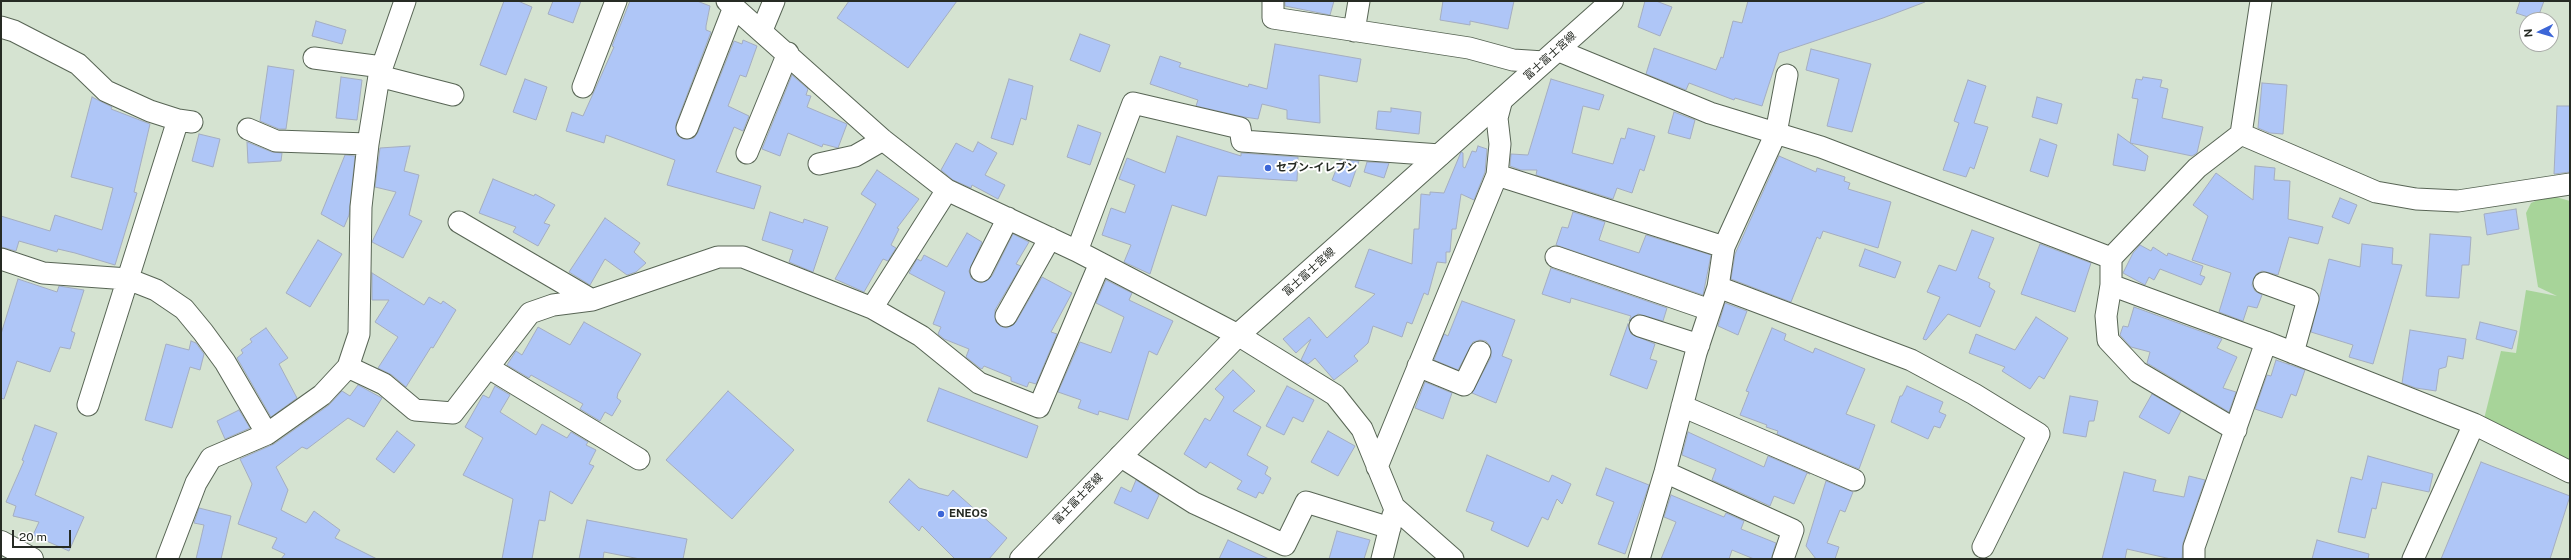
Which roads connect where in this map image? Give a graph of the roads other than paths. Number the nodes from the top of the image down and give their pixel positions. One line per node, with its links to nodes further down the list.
1 (405, 1): 15 (street)
2 (616, 1): 17 (street)
3 (774, 1): 10 (street)
4 (1273, 1): 11 (street)
5 (1359, 1): 11 (street)
6 (1612, 1): 13 (main road, 富士富士宮線)
7 (2261, 1): 23 (street)
8 (730, 4): 10 (street); 20 (street)
9 (1, 27): 42 (street)
10 (762, 30): 12 (street)
11 (1354, 30): 13 (street)
12 (788, 53): 24 (street); 26 (street)
13 (1550, 56): 19 (main road, 富士富士宮線); 22 (street)
14 (314, 58): 15 (street)
15 (381, 71): 18 (street); 25 (street)
16 (1787, 75): 22 (street)
17 (583, 87)
18 (453, 94)
19 (1502, 99): 27 (main road, 富士富士宮線); 29 (street)
20 (687, 128)
21 (248, 129): 25 (street)
22 (1776, 133): 35 (street); 38 (street)
23 (2241, 134): 30 (street); 38 (street)
24 (883, 140): 28 (street); 31 (street)
25 (368, 144): 57 (street)
26 (748, 153)
27 (1440, 155): 36 (street); 51 (main road, 富士富士宮線)
28 (819, 164)
29 (1497, 175): 35 (street); 56 (street)
30 (2570, 184)
31 (947, 190): 32 (street); 47 (street)
32 (1008, 218): 34 (street); 41 (street)
33 (459, 222): 46 (street)
34 (1050, 238): 36 (street); 49 (street)
35 (1724, 247): 45 (street)
36 (1077, 251): 40 (street)
37 (1556, 257): 48 (street)
38 (2111, 258): 44 (street)
39 (1, 259): 42 (street)
40 (1100, 263): 47 (street); 51 (street)
41 (981, 271)
42 (128, 279): 59 (street); 63 (street)
43 (2264, 283): 55 (street)
44 (2111, 285): 52 (street); 62 (street)
45 (1718, 286): 48 (street); 73 (street)
46 (592, 300): 47 (street); 58 (street)
47 (872, 308)
48 (1710, 310): 53 (street)
49 (1006, 316)
50 (1640, 326): 53 (street)
51 (1238, 336): 64 (main road, 富士富士宮線); 66 (street)
52 (2266, 342): 55 (street); 62 (street)
53 (1698, 345): 60 (street)
54 (1480, 352): 56 (street)
55 (2293, 353): 61 (street)
56 (1418, 366): 66 (street)
57 (348, 367): 58 (street); 63 (street)
58 (489, 368): 65 (street)
59 (88, 405)
60 (1682, 406): 67 (street); 69 (street)
61 (2474, 424): 68 (street); 82 (street)
62 (2236, 430): 81 (street)
63 (267, 434): 75 (street)
64 (1120, 456): 71 (street); 76 (main road, 富士富士宮線)
65 (639, 459)
66 (1377, 467): 70 (street)
67 (1665, 472): 79 (street); 80 (street)
68 (2570, 472)
69 (1854, 480)
70 (1394, 507): 71 (street); 78 (street)
71 (1390, 528): 77 (street)
72 (1, 542): 74 (main road)
73 (1983, 547)
74 (32, 559)
75 (167, 559)
76 (1021, 559)
77 (1382, 559)
78 (1453, 559)
79 (1639, 559)
80 (1782, 559)
81 (2194, 559)
82 (2413, 559)

